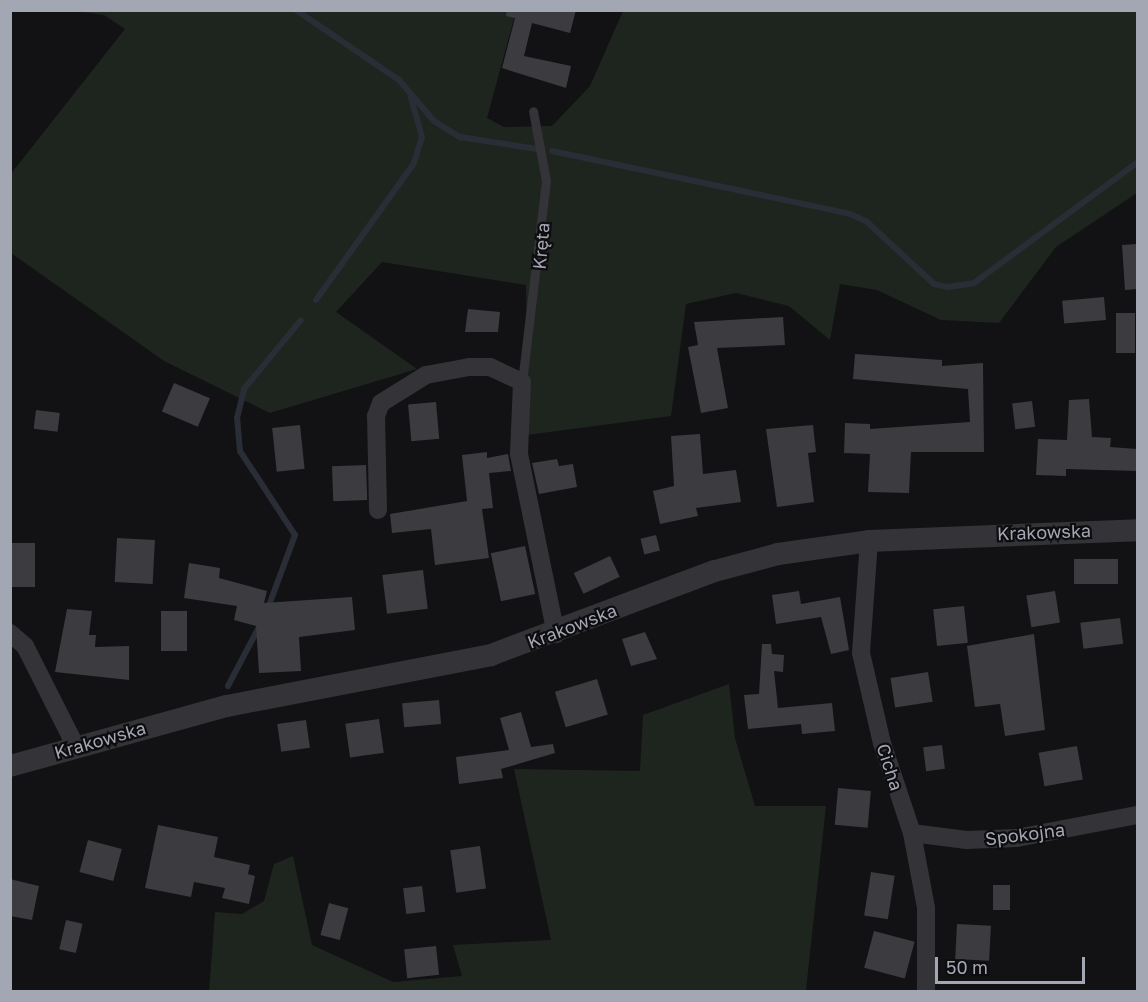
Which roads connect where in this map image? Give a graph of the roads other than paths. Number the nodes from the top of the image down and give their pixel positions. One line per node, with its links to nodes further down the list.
1 (533, 111): 2 (lane, Kręta)
2 (522, 382): 3 (street); 7 (street, Kręta)
3 (378, 510)
4 (1137, 531): 5 (street, Krakowska)
5 (869, 541): 7 (street, Krakowska); 11 (street, Cicha)
6 (10, 633): 8 (street)
7 (556, 634): 8 (street, Krakowska)
8 (76, 747): 9 (street, Krakowska)
9 (10, 766)
10 (1137, 815): 11 (street, Spokojna)
11 (912, 833): 12 (street, Cicha)
12 (926, 992)

